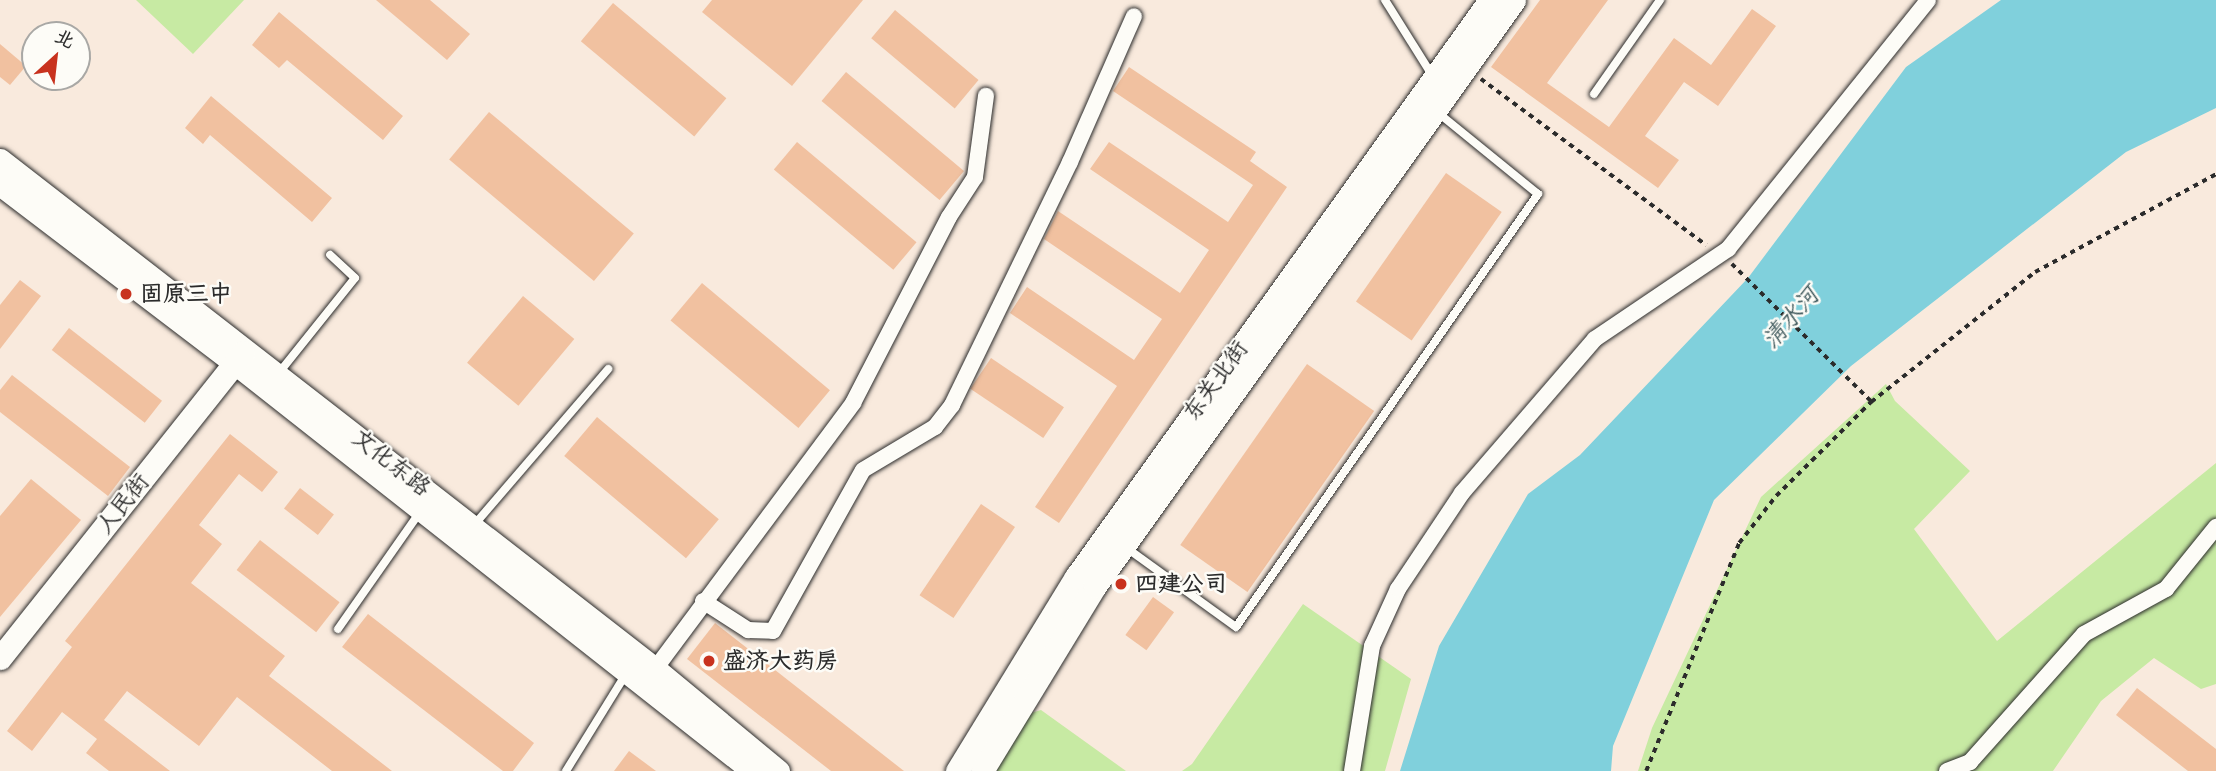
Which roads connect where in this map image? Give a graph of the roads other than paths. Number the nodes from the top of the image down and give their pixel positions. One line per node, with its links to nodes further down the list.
1 (1385, 0): 7 (lane)
2 (1490, 0): 7 (main road, 东关北街)
3 (1514, 0): 10 (main road, 东关北街)
4 (1660, 0): 8 (lane)
5 (1928, 0): 31 (street)
6 (1134, 16): 21 (street)
7 (1434, 78): 29 (main road, 东关北街)
8 (1594, 94)
9 (986, 96): 21 (street)
10 (1435, 110): 20 (main road, 东关北街); 20 (lane)
11 (0, 160): 14 (main road, 文化东路)
12 (0, 184): 14 (main road, 文化东路)
13 (330, 256): 16 (lane)
14 (240, 356): 16 (main road, 文化东路); 23 (main road, 人民街)
15 (608, 369): 18 (lane)
16 (273, 382): 17 (main road, 文化东路); 18 (main road, 文化东路)
17 (422, 509): 22 (lane); 25 (main road, 文化东路)
18 (472, 527): 24 (main road, 文化东路)
19 (2216, 527): 32 (street)
20 (1123, 546): 30 (main road, 东关北街)
21 (703, 601): 24 (street)
22 (338, 629)
23 (0, 658)
24 (655, 669): 28 (main road, 文化东路)
25 (628, 672): 26 (lane); 27 (main road, 文化东路)
26 (566, 771)
27 (753, 771)
28 (778, 771)
29 (957, 771)
30 (982, 771)
31 (1352, 771)
32 (1947, 771)

